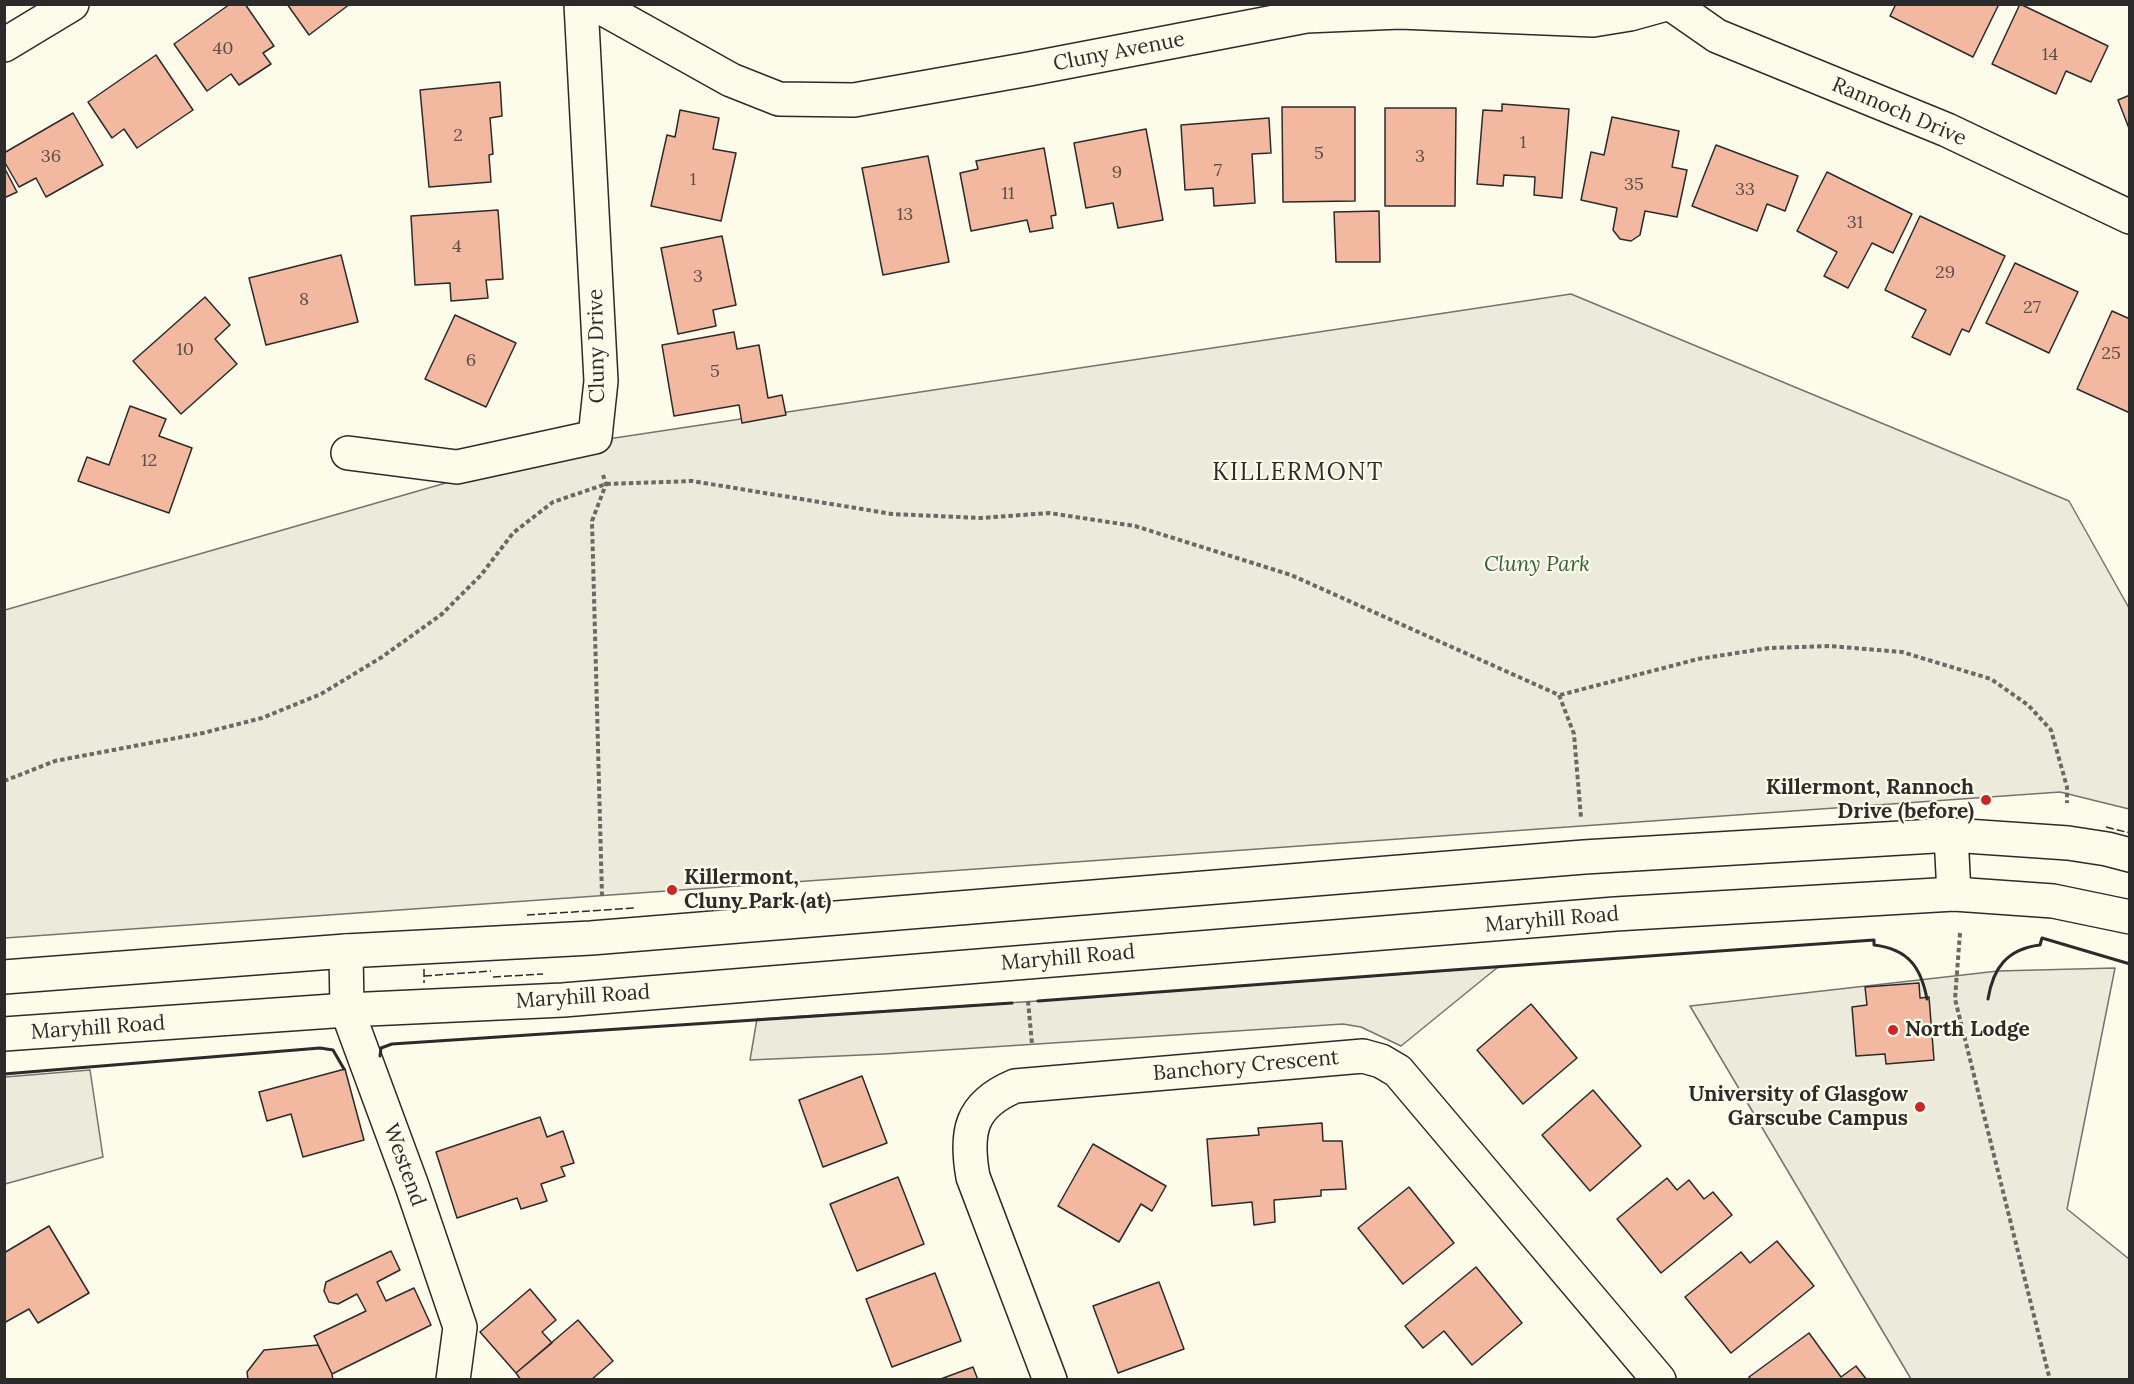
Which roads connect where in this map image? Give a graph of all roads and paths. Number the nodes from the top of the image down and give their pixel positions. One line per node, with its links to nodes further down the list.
1 (72, 4): 6 (main road)
2 (581, 4): 8 (main road, Cluny Drive)
3 (595, 4): 4 (main road, Cluny Avenue)
4 (1666, 4)
5 (1671, 4): 7 (main road, Rannoch Drive)
6 (4, 45)
7 (2130, 217)
8 (348, 453)
9 (606, 484): 10 (path); 11 (path); 17 (path)
10 (1559, 695): 12 (path); 14 (path)
11 (4, 781)
12 (1581, 825)
13 (1951, 835): 14 (main road); 16 (main road); 19 (main road)
14 (2068, 843): 15 (main road)
15 (2130, 855)
16 (1954, 894): 18 (main road, Maryhill Road); 20 (main road, Maryhill Road); 28 (path)
17 (602, 902)
18 (2130, 917)
19 (346, 951): 21 (main road); 22 (main road, Westend)
20 (1025, 962): 22 (main road, Maryhill Road); 24 (path)
21 (4, 977)
22 (347, 1010): 23 (main road, Maryhill Road); 25 (main road, Westend)
23 (4, 1034)
24 (1035, 1084): 26 (main road, Banchory Crescent); 27 (main road, Banchory Crescent)
25 (453, 1380)
26 (1050, 1380)
27 (1659, 1380)
28 (2050, 1380)

